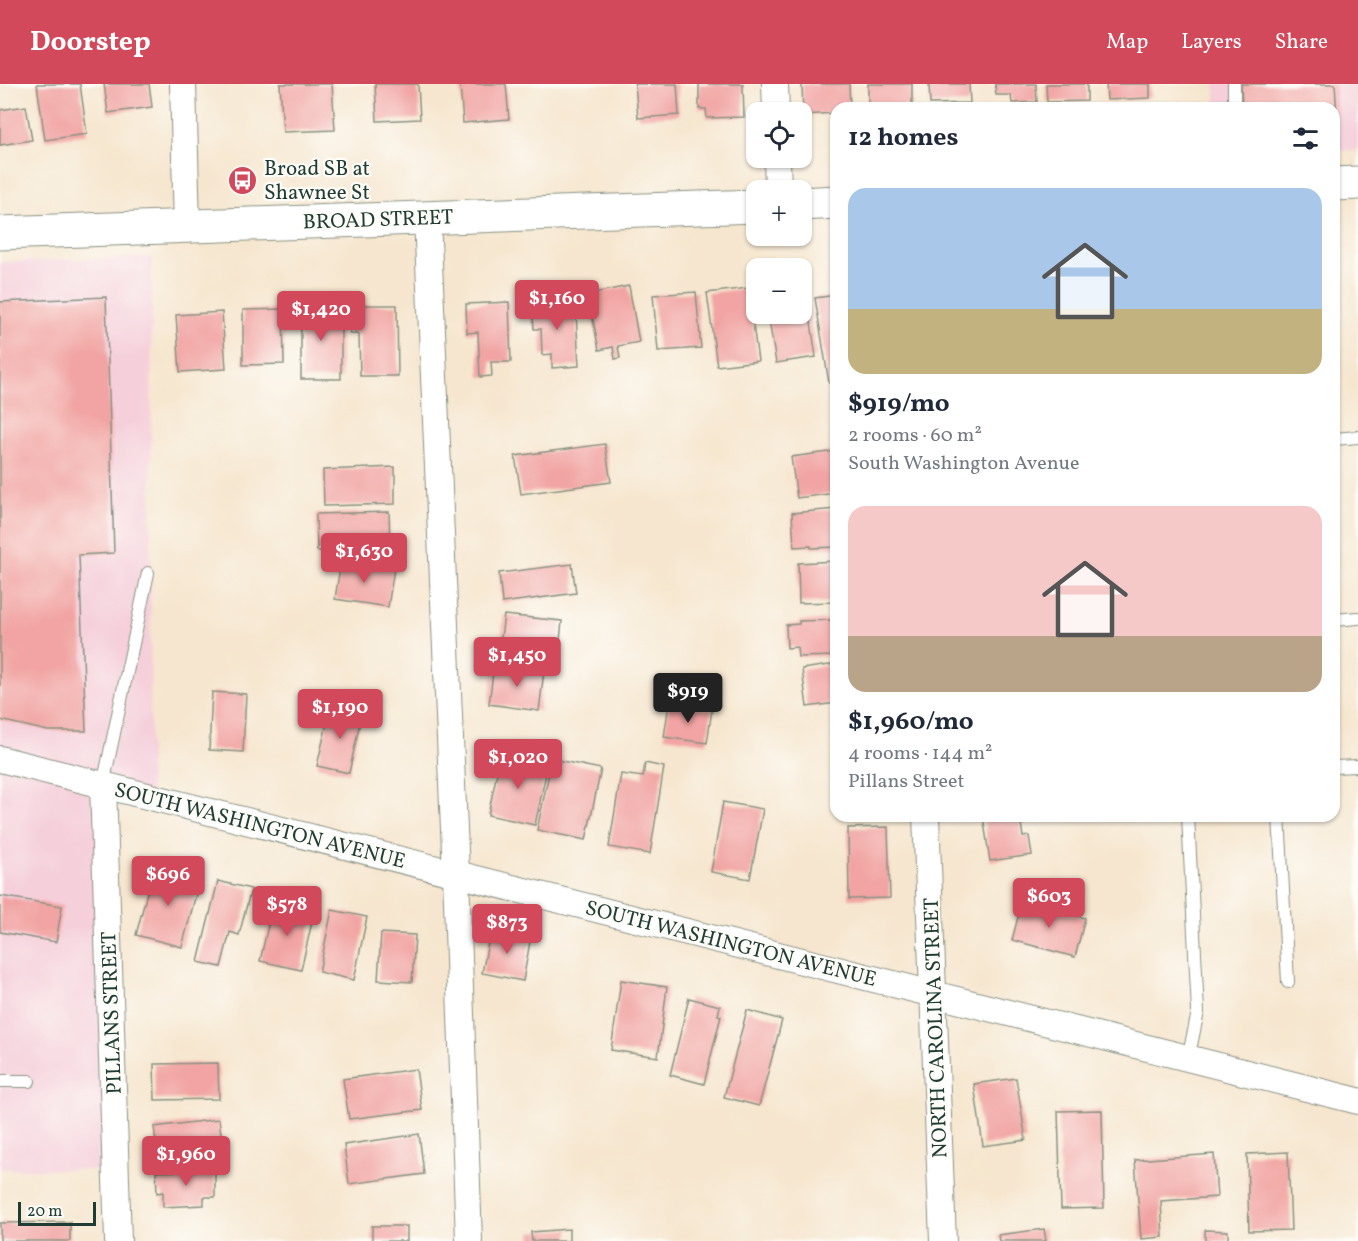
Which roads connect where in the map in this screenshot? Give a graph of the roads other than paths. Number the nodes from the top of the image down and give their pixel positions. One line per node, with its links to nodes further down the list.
1 (183, 84): 12 (street)
2 (775, 84): 4 (street)
3 (1234, 84): 5 (lane)
4 (776, 102)
5 (1234, 102)
6 (1358, 183): 7 (main road)
7 (1340, 184)
8 (830, 202): 9 (main road)
9 (812, 203)
10 (746, 206): 11 (main road, BROAD STREET)
11 (427, 218): 12 (main road, BROAD STREET); 26 (street)
12 (187, 226): 13 (main road, BROAD STREET)
13 (0, 233)
14 (1358, 437): 15 (lane)
15 (1340, 438)
16 (148, 573): 22 (lane)
17 (1358, 618): 18 (lane)
18 (1340, 620)
19 (0, 759): 22 (street, SOUTH WASHINGTON AVENUE)
20 (1340, 766): 21 (lane)
21 (1358, 766)
22 (104, 785): 26 (street, SOUTH WASHINGTON AVENUE); 33 (street, PILLANS STREET)
23 (926, 822): 28 (street, NORTH CAROLINA STREET)
24 (1188, 822): 29 (lane)
25 (1279, 822): 27 (lane)
26 (456, 874): 28 (street, SOUTH WASHINGTON AVENUE); 34 (street)
27 (1288, 982)
28 (934, 994): 29 (street, SOUTH WASHINGTON AVENUE); 35 (street, NORTH CAROLINA STREET)
29 (1188, 1059): 32 (street, SOUTH WASHINGTON AVENUE)
30 (0, 1081): 31 (lane)
31 (29, 1081)
32 (1358, 1101)
33 (118, 1241)
34 (469, 1241)
35 (943, 1241)

